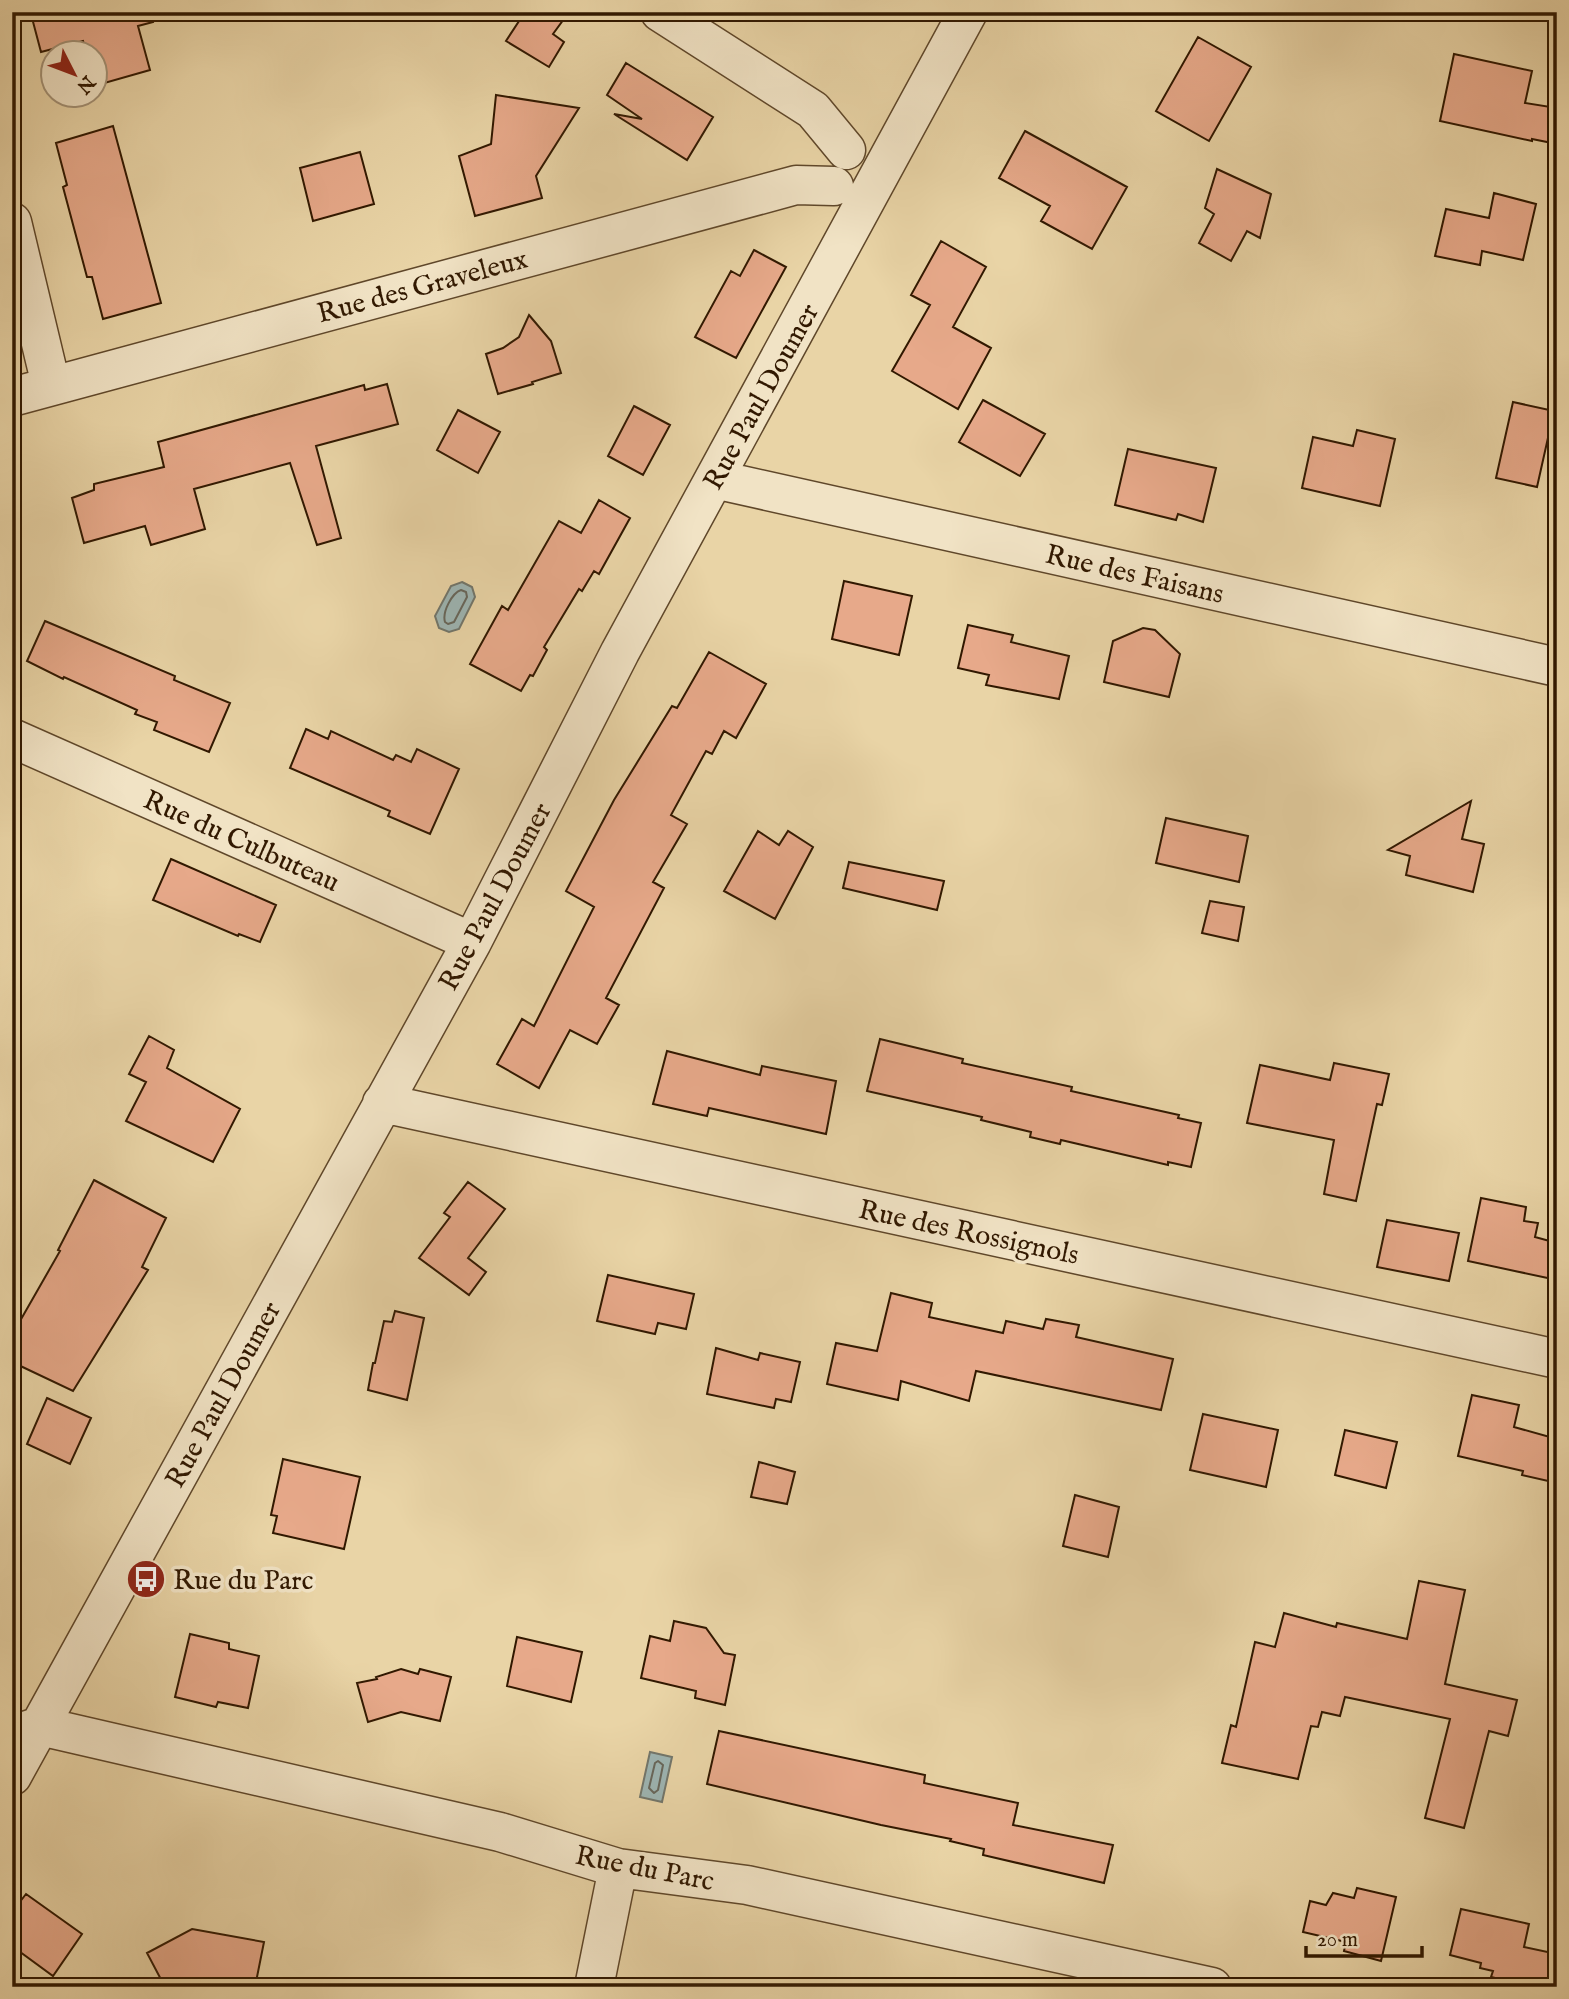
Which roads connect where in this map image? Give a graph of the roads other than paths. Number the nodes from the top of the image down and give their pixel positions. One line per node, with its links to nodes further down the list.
1 (660, 12): 4 (street)
2 (968, 12): 3 (street, Rue Paul Doumer)
3 (902, 135): 4 (street); 6 (street, Rue Paul Doumer)
4 (846, 150): 5 (street)
5 (834, 186): 6 (street); 8 (street, Rue des Graveleux)
6 (859, 215): 10 (street, Rue Paul Doumer)
7 (12, 222): 8 (street)
8 (51, 385): 9 (street, Rue des Graveleux)
9 (12, 397)
10 (714, 479): 11 (street, Rue des Faisans); 13 (street, Rue Paul Doumer)
11 (1557, 667)
12 (12, 738): 13 (street, Rue du Culbuteau)
13 (472, 942): 14 (street, Rue Paul Doumer)
14 (382, 1103): 15 (street, Rue des Rossignols); 16 (street, Rue Paul Doumer)
15 (1557, 1359)
16 (26, 1730): 17 (street, Rue Paul Doumer); 18 (street, Rue du Parc)
17 (12, 1776)
18 (618, 1867): 19 (street); 20 (street, Rue du Parc)
19 (594, 1987)
20 (1212, 1987)

